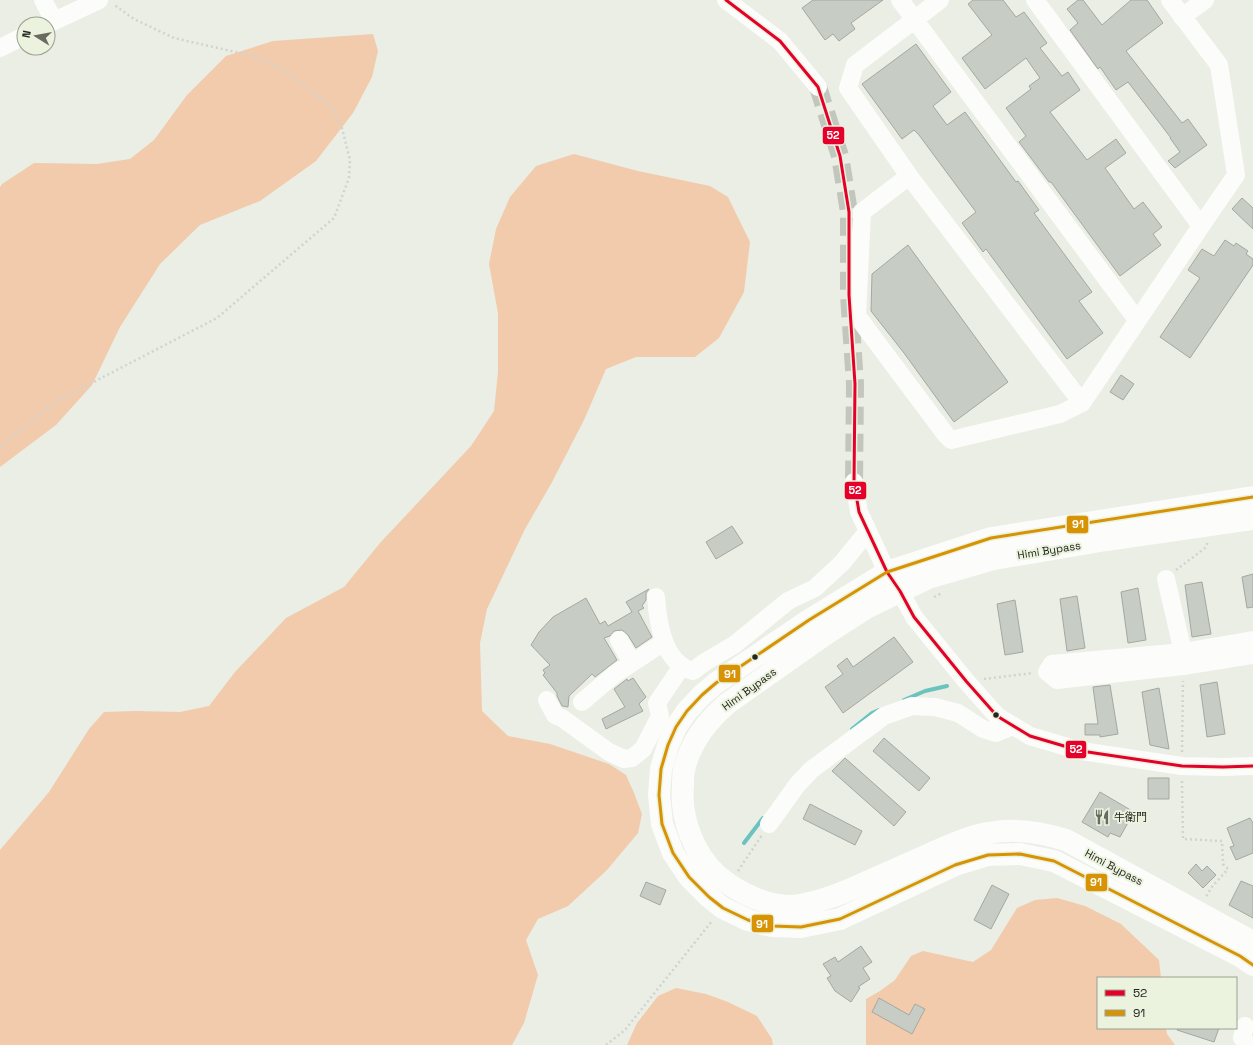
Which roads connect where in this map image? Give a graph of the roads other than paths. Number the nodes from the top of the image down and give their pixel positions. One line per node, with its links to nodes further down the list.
1 (43, 0): 9 (street)
2 (99, 0): 12 (street)
3 (726, 0): 15 (street)
4 (900, 0): 11 (street)
5 (940, 0): 11 (street)
6 (1035, 0): 17 (street)
7 (1170, 0): 10 (street)
8 (1205, 0): 10 (street)
9 (49, 16)
10 (1182, 17): 17 (street)
11 (914, 19): 16 (street); 18 (street)
12 (56, 20)
13 (16, 40): 14 (street)
14 (0, 48)
15 (818, 87)
16 (909, 176): 19 (street); 19 (street)
17 (1200, 226): 18 (street)
18 (1138, 320): 19 (street)
19 (1082, 404)
20 (854, 482): 23 (street)
21 (1253, 497): 24 (highway, Himi Bypass)
22 (1253, 519): 26 (highway, Himi Bypass)
23 (868, 531): 24 (street); 34 (street)
24 (887, 572): 26 (street); 42 (highway, Himi Bypass)
25 (1166, 578): 32 (street)
26 (900, 591): 38 (street); 41 (highway, Himi Bypass)
27 (656, 597): 30 (street)
28 (619, 640): 33 (street)
29 (1253, 640): 32 (street)
30 (664, 642): 33 (street); 34 (street)
31 (1253, 655): 32 (street)
32 (1183, 659): 35 (street)
33 (632, 663): 37 (street)
34 (682, 666): 36 (street)
35 (1047, 672)
36 (547, 700)
37 (582, 702)
38 (1013, 726): 39 (street); 40 (street)
39 (1253, 766)
40 (769, 824)
41 (1253, 942)
42 (1253, 965)
43 (1245, 1026): 44 (street)
44 (1248, 1045)

